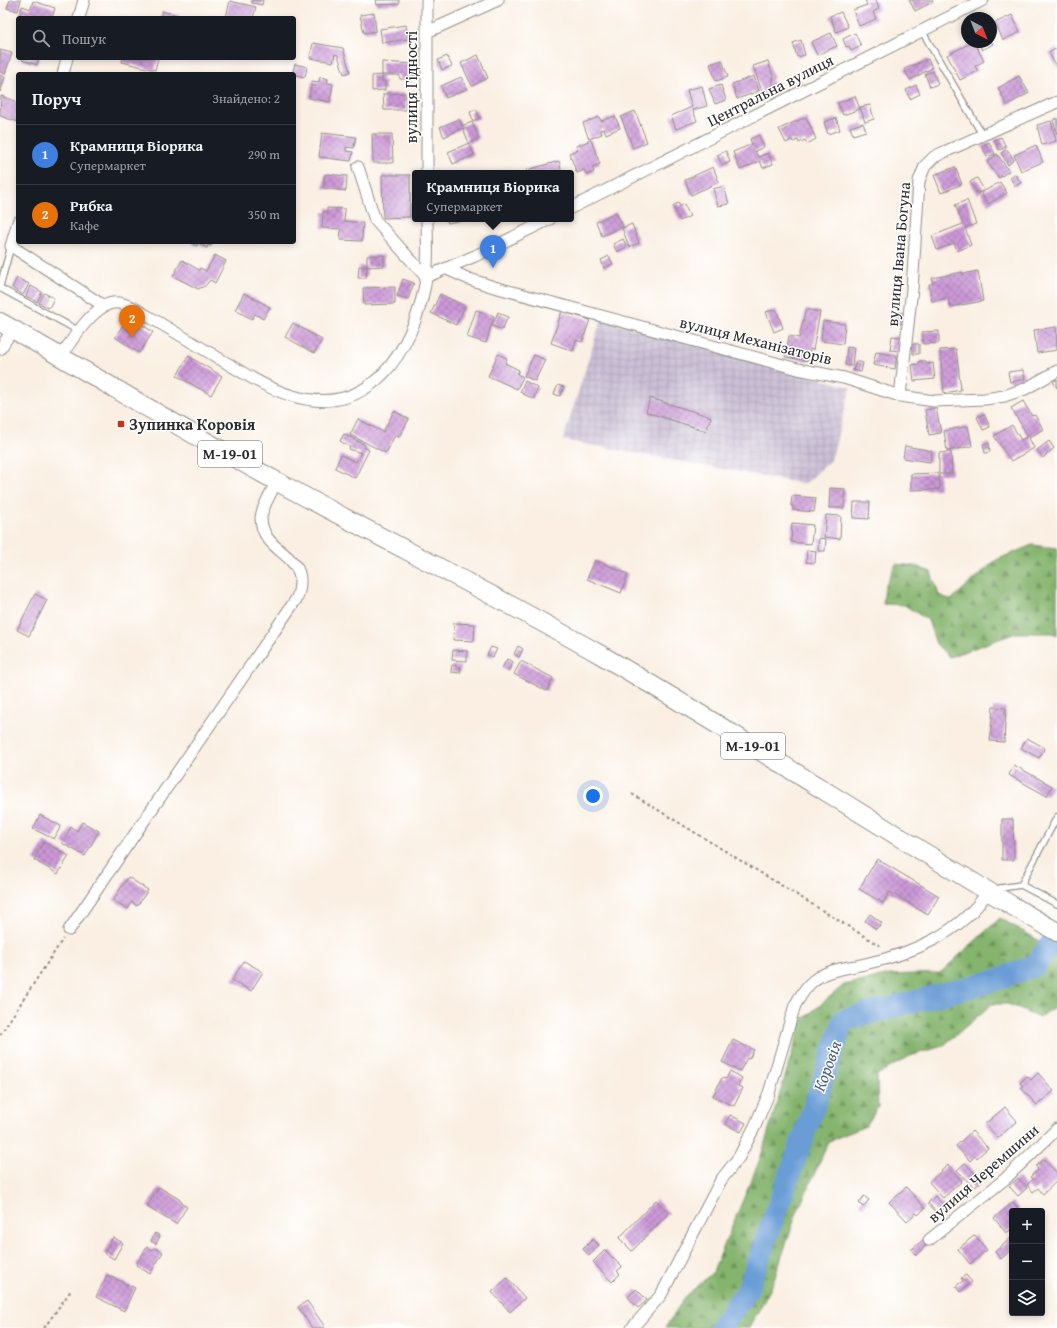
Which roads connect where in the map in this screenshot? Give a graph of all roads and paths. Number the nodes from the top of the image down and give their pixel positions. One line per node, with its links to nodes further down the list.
1 (84, 0): 5 (street)
2 (427, 0): 7 (street, вулиця Гідності)
3 (498, 0): 7 (street)
4 (983, 0): 6 (street, Центральна вулиця)
5 (80, 16)
6 (922, 31): 11 (lane); 14 (street, Центральна вулиця)
7 (427, 32): 13 (street, вулиця Гідності)
8 (67, 60): 9 (street)
9 (64, 72)
10 (1057, 102): 11 (street, вулиця Івана Богуна)
11 (982, 136): 28 (street, вулиця Івана Богуна)
12 (358, 167): 20 (street)
13 (427, 170)
14 (574, 206)
15 (427, 222): 20 (street)
16 (544, 222): 19 (street)
17 (16, 229): 18 (street)
18 (11, 246): 21 (lane); 22 (street)
19 (447, 269): 20 (street); 28 (street, вулиця Механізаторів)
20 (426, 277): 22 (street)
21 (0, 287): 24 (lane)
22 (104, 306): 24 (street)
23 (6, 325): 25 (street); 26 (main road, М-19-01)
24 (78, 331): 26 (street)
25 (0, 349)
26 (61, 356): 29 (main road, М-19-01)
27 (1057, 371): 28 (street, вулиця Механізаторів)
28 (900, 396)
29 (277, 481): 33 (main road, М-19-01); 35 (street)
30 (632, 794): 37 (path)
31 (1057, 817): 32 (lane)
32 (1021, 885): 33 (lane); 34 (lane)
33 (988, 891): 36 (main road, М-19-01); 37 (street)
34 (1057, 904)
35 (69, 930): 38 (path)
36 (1057, 932)
37 (896, 956): 43 (street)
38 (0, 1035)
39 (1057, 1129): 40 (street, вулиця Черемшини)
40 (929, 1240)
41 (72, 1289): 42 (path)
42 (44, 1328)
43 (632, 1328)

